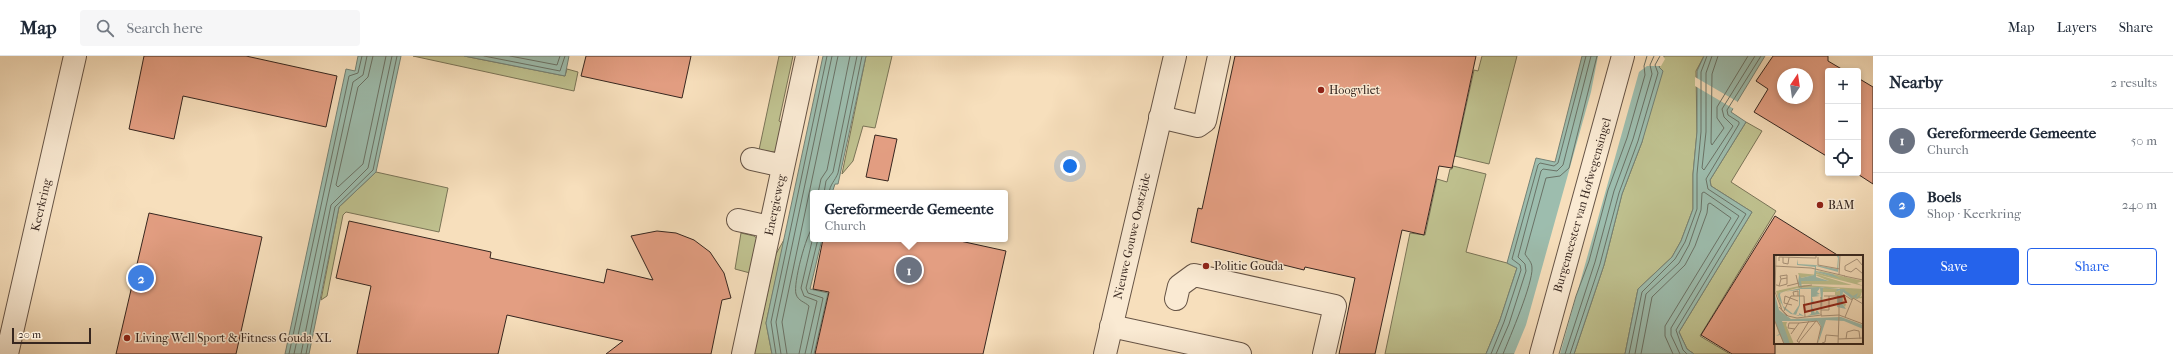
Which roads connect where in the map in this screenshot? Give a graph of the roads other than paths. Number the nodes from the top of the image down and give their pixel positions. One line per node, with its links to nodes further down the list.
1 (75, 56): 13 (street, Keerkring)
2 (807, 56): 8 (street, Energieweg)
3 (1175, 56): 6 (street, Nieuwe Gouwe Oostzijde)
4 (1219, 56): 6 (street)
5 (1623, 56): 18 (street, Burgemeester van Hofwegensingel)
6 (1160, 117): 12 (street, Nieuwe Gouwe Oostzijde)
7 (752, 159): 8 (street)
8 (783, 166): 10 (street, Energieweg)
9 (738, 220): 10 (street)
10 (770, 227): 14 (street, Energieweg)
11 (1176, 299): 17 (street)
12 (1111, 326): 15 (street, Nieuwe Gouwe Oostzijde); 16 (street)
13 (7, 354)
14 (743, 354)
15 (1105, 354)
16 (1235, 354)
17 (1324, 354)
18 (1541, 354)

